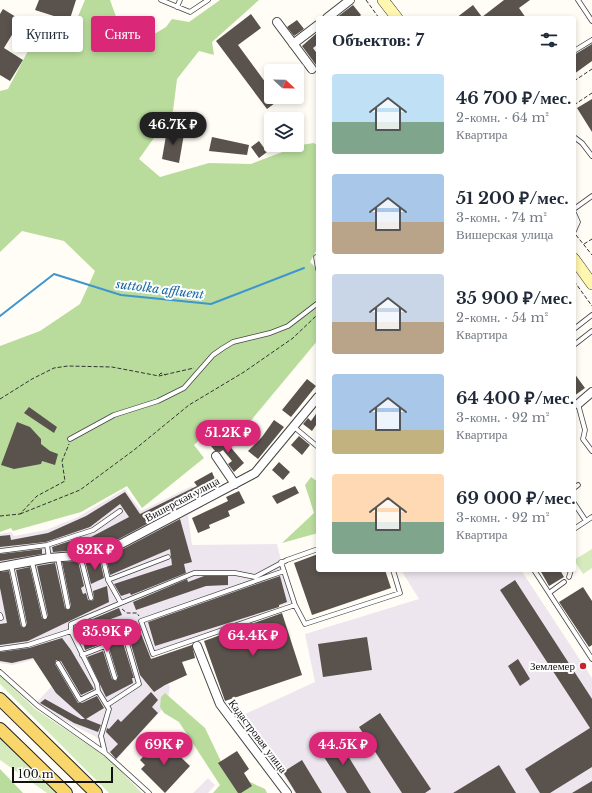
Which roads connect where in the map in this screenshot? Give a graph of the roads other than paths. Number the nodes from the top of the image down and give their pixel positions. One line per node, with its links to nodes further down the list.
1 (162, 0): 7 (lane)
2 (180, 0): 7 (lane)
3 (208, 0): 7 (lane)
4 (350, 0): 8 (street)
5 (383, 0): 9 (main road)
6 (578, 0): 10 (lane)
7 (177, 7)
8 (330, 16)
9 (395, 16)
10 (592, 21)
11 (277, 22): 14 (street)
12 (316, 27): 14 (street)
13 (592, 40): 15 (lane)
14 (293, 44): 16 (street)
15 (576, 50)
16 (312, 69)
17 (576, 138): 18 (lane)
18 (592, 156)
19 (592, 196): 20 (lane)
20 (576, 208)
21 (576, 218): 22 (lane)
22 (576, 227)
23 (576, 262): 24 (main road)
24 (592, 284)
25 (316, 305): 34 (lane)
26 (592, 315): 27 (lane)
27 (576, 327)
28 (592, 331): 29 (lane)
29 (576, 343)
30 (592, 392): 32 (street)
31 (316, 400): 33 (street, Вишерская улица)
32 (578, 404): 36 (lane)
33 (294, 427): 35 (lane); 38 (street, Вишерская улица)
34 (70, 439)
35 (316, 445)
36 (592, 451)
37 (216, 456): 38 (street)
38 (235, 484): 47 (street, Вишерская улица)
39 (576, 506): 42 (lane)
40 (120, 511): 44 (lane)
41 (592, 517): 42 (lane)
42 (586, 521): 43 (lane)
43 (576, 528)
44 (47, 545): 46 (lane); 50 (lane)
45 (316, 550): 52 (lane)
46 (0, 551)
47 (102, 554): 48 (street, Вишерская улица); 60 (lane)
48 (80, 555): 50 (street, Вишерская улица); 63 (lane)
49 (168, 557): 60 (lane)
50 (54, 558): 51 (street, Вишерская улица); 66 (lane)
51 (32, 562): 53 (street, Вишерская улица); 67 (lane)
52 (281, 562): 55 (lane); 64 (lane)
53 (11, 565): 54 (street, Вишерская улица); 69 (lane)
54 (0, 567)
55 (284, 571): 65 (lane); 65 (lane)
56 (394, 572): 65 (lane)
57 (535, 572): 62 (lane)
58 (570, 572): 59 (lane)
59 (569, 577)
60 (108, 580): 64 (lane)
61 (564, 582): 62 (lane)
62 (549, 593): 74 (lane)
63 (91, 598)
64 (121, 603): 70 (lane)
65 (295, 605)
66 (68, 607)
67 (45, 617)
68 (121, 623): 80 (lane)
69 (24, 625)
70 (71, 631): 72 (lane); 73 (lane)
71 (197, 646): 86 (street, Кадастровая улица)
72 (0, 649)
73 (82, 655): 77 (lane); 78 (lane)
74 (592, 659)
75 (58, 663): 78 (lane)
76 (0, 672): 82 (lane)
77 (115, 678)
78 (98, 691): 80 (lane)
79 (0, 699): 84 (main road)
80 (107, 705): 82 (lane)
81 (0, 729): 83 (main road)
82 (105, 753): 85 (lane)
83 (66, 793)
84 (96, 793)
85 (149, 793)
86 (287, 793)

